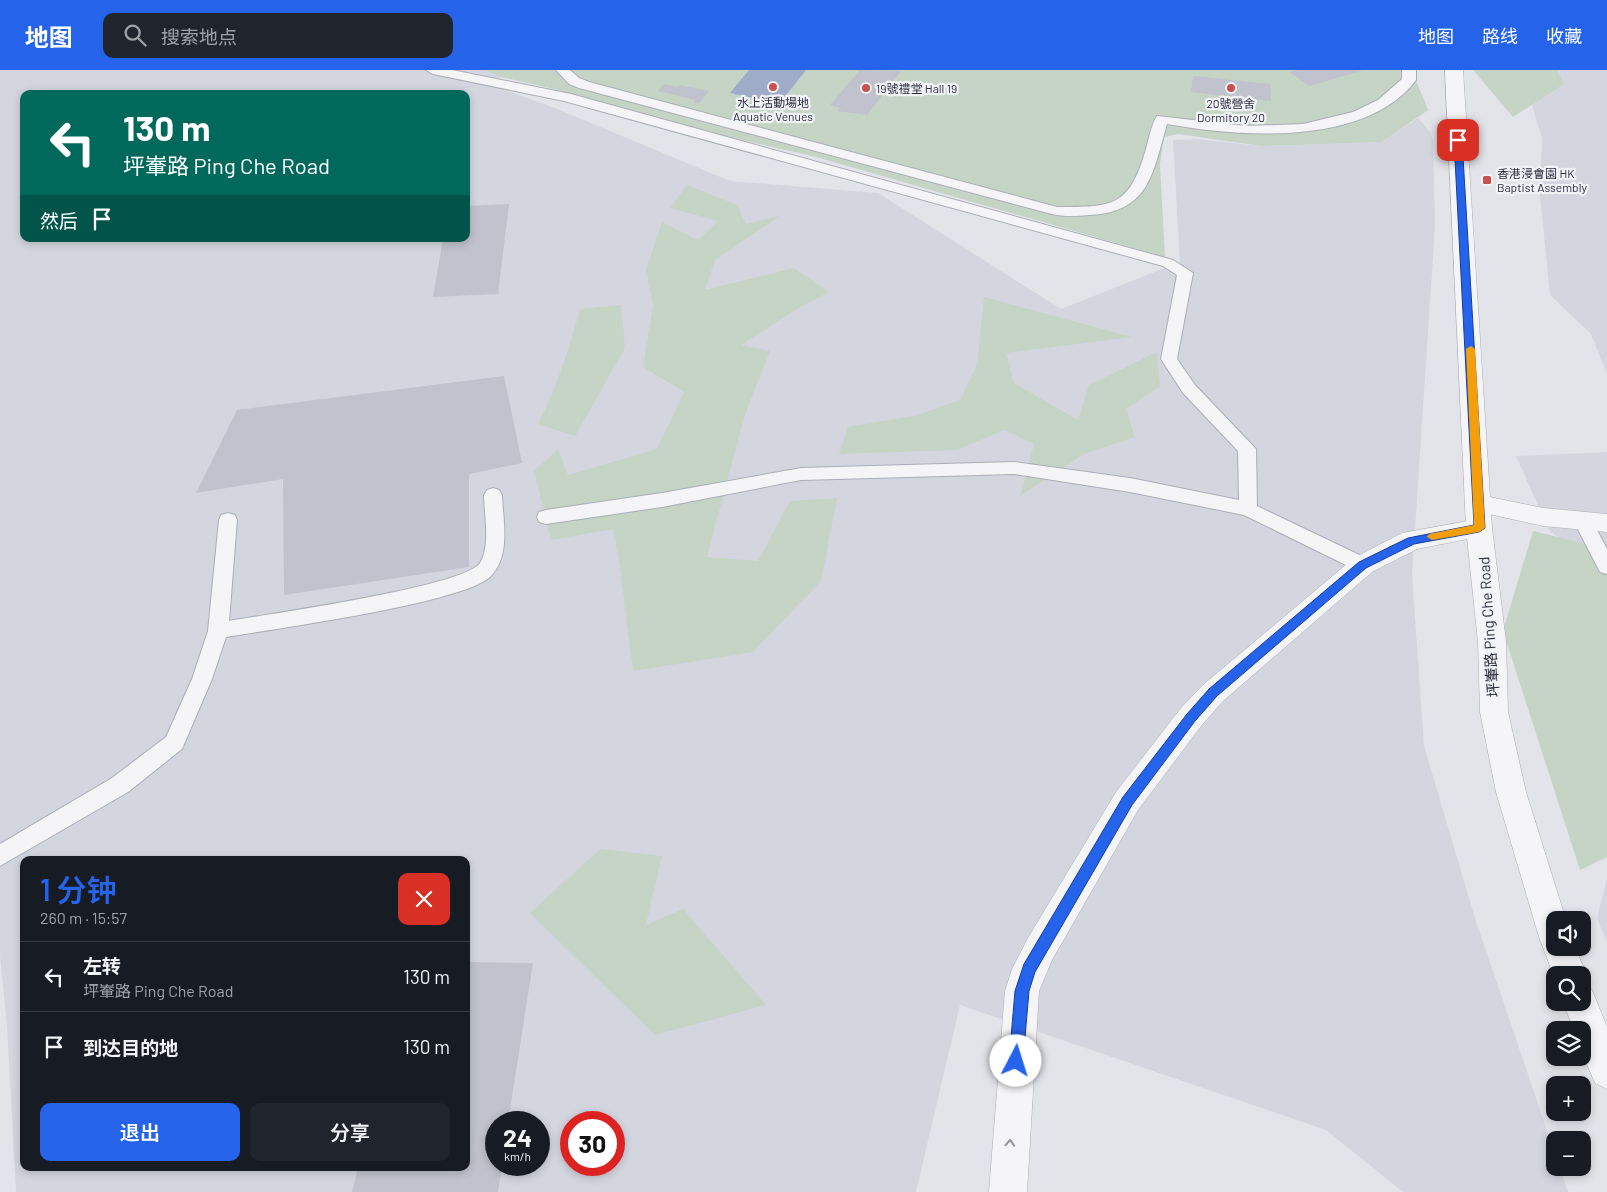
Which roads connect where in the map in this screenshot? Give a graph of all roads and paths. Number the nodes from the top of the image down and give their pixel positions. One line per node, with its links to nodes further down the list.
1 (433, 70): 6 (lane)
2 (563, 70): 3 (lane)
3 (1409, 70)
4 (1454, 70): 10 (street, 坪輋路 Ping Che Road)
5 (498, 78): 6 (lane)
6 (522, 87): 8 (lane)
7 (493, 496): 15 (lane)
8 (1248, 509): 9 (lane); 13 (lane)
9 (546, 516)
10 (1480, 516): 12 (street); 13 (street); 17 (street, 坪輋路 Ping Che Road)
11 (228, 520): 15 (lane)
12 (1595, 522): 14 (lane)
13 (1363, 565): 20 (street, one-way to 13)
14 (1607, 567)
15 (218, 631): 16 (lane)
16 (0, 856)
17 (1547, 911)
18 (1583, 1011): 19 (street)
19 (1607, 1072)
20 (1008, 1192)

